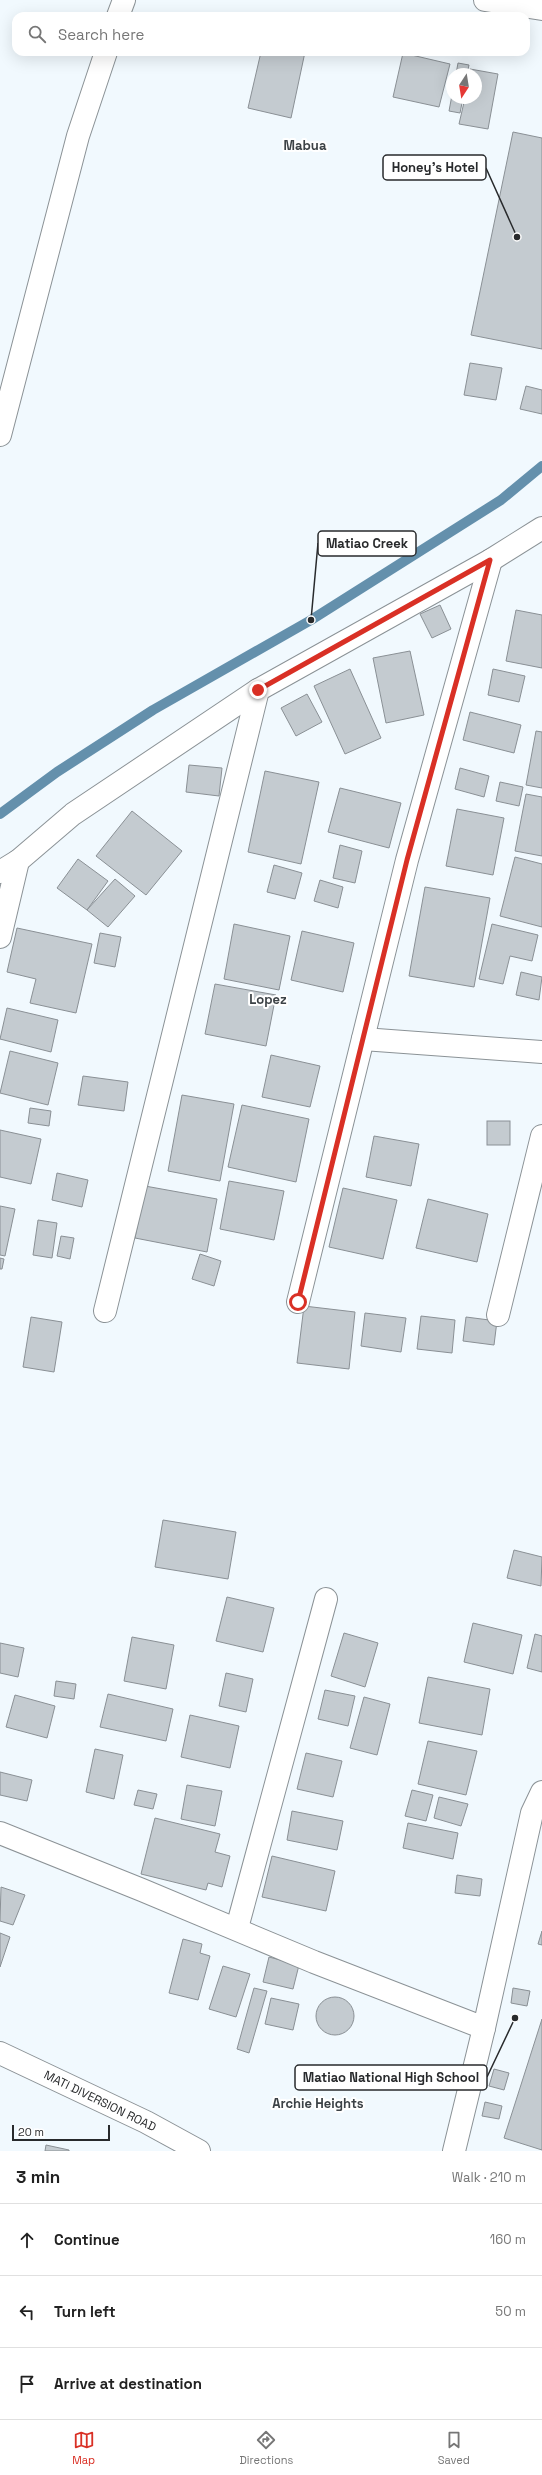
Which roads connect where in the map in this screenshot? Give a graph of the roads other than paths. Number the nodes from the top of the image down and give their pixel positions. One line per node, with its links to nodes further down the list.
1 (124, 0): 4 (main road)
2 (485, 0): 3 (main road)
3 (542, 9)
4 (120, 12)
5 (105, 56): 6 (main road)
6 (0, 435)
7 (542, 528): 8 (main road)
8 (490, 560): 9 (main road); 12 (main road)
9 (258, 690): 10 (main road); 16 (main road)
10 (9, 866): 11 (main road)
11 (0, 938)
12 (362, 1039): 13 (main road); 15 (main road)
13 (542, 1052)
14 (542, 1136): 17 (main road)
15 (298, 1302)
16 (105, 1311)
17 (498, 1315)
18 (326, 1598): 21 (main road)
19 (542, 1792): 22 (main road)
20 (0, 1833): 21 (main road)
21 (237, 1928): 22 (main road)
22 (484, 2028): 25 (main road)
23 (0, 2053): 24 (main road, MATI DIVERSION ROAD)
24 (199, 2151)
25 (454, 2151)

